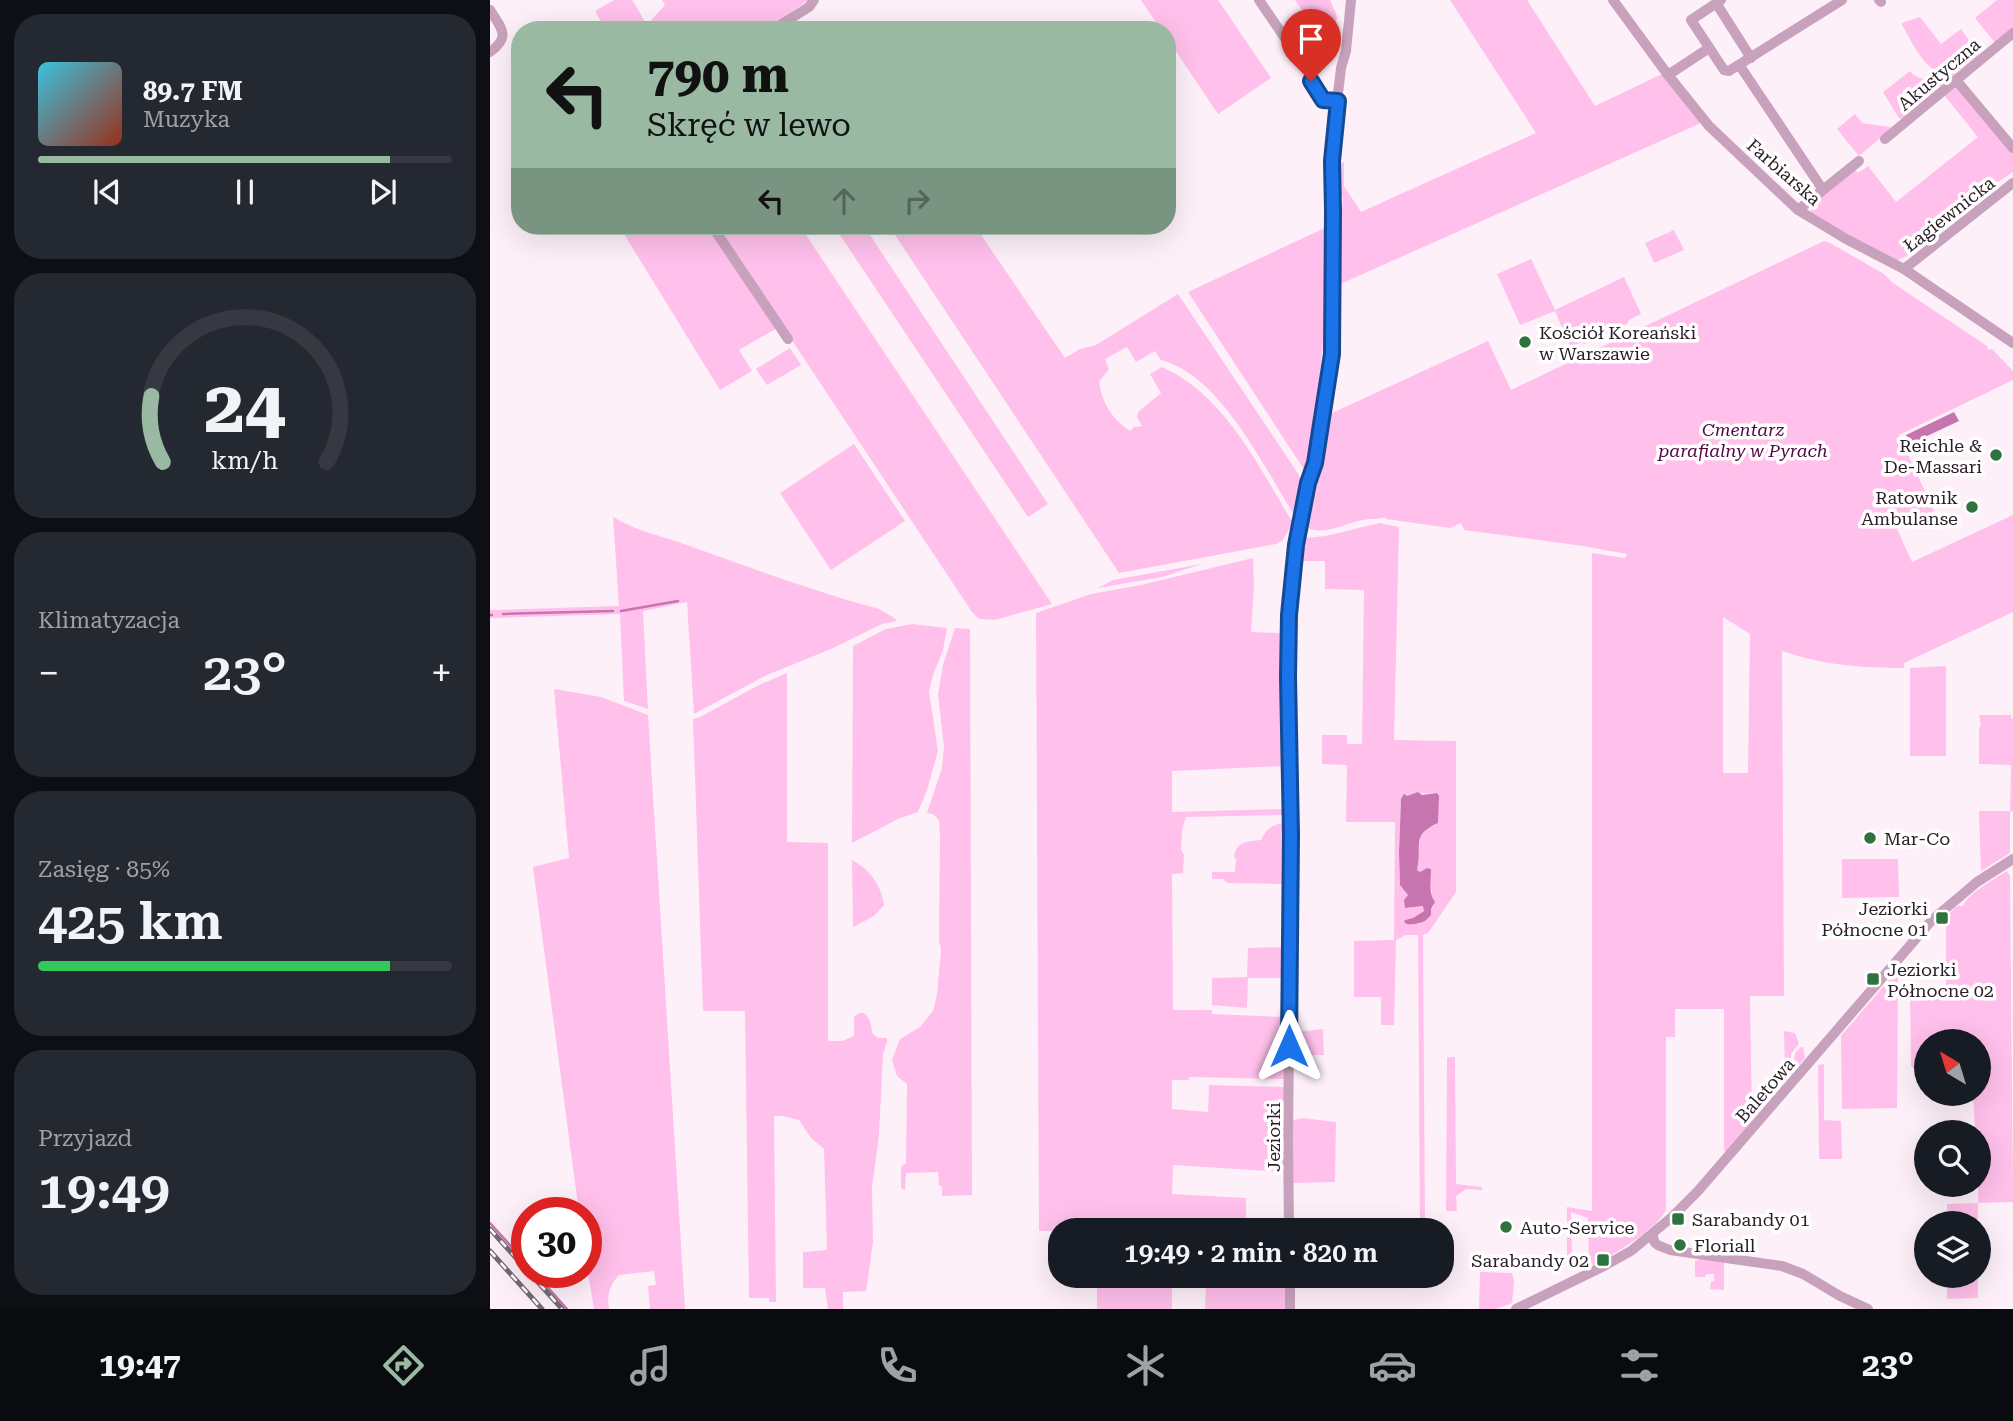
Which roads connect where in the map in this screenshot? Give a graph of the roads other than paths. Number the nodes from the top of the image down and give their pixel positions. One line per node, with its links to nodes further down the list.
1 (814, 0): 8 (street)
2 (1259, 0): 16 (street)
3 (1351, 0): 16 (street, Jeziorki)
4 (1613, 0): 14 (street, Farbiarska)
5 (1718, 2): 10 (street); 12 (street)
6 (1835, 2): 12 (street)
7 (490, 10): 11 (street)
8 (786, 21)
9 (2013, 33): 15 (street, Akustyczna)
10 (1709, 48): 13 (street); 14 (street)
11 (490, 52)
12 (1751, 58): 13 (street)
13 (1740, 66): 21 (street)
14 (1668, 75): 22 (street, Farbiarska)
15 (1956, 80): 17 (street, Akustyczna); 18 (street)
16 (1338, 101): 28 (street, Jeziorki)
17 (1885, 139)
18 (2013, 148)
19 (1859, 161): 21 (street)
20 (2013, 183): 24 (street, Łagiewnicka)
21 (1823, 190): 22 (street)
22 (1798, 209): 24 (street, Farbiarska)
23 (718, 235): 25 (street)
24 (1903, 269): 26 (street, Farbiarska)
25 (788, 339)
26 (2013, 343)
27 (2013, 859): 29 (street, Baletowa)
28 (1289, 1218)
29 (1653, 1234): 32 (street, Baletowa); 33 (street)
30 (1290, 1288): 31 (street)
31 (1290, 1309)
32 (1516, 1309)
33 (1868, 1309)

